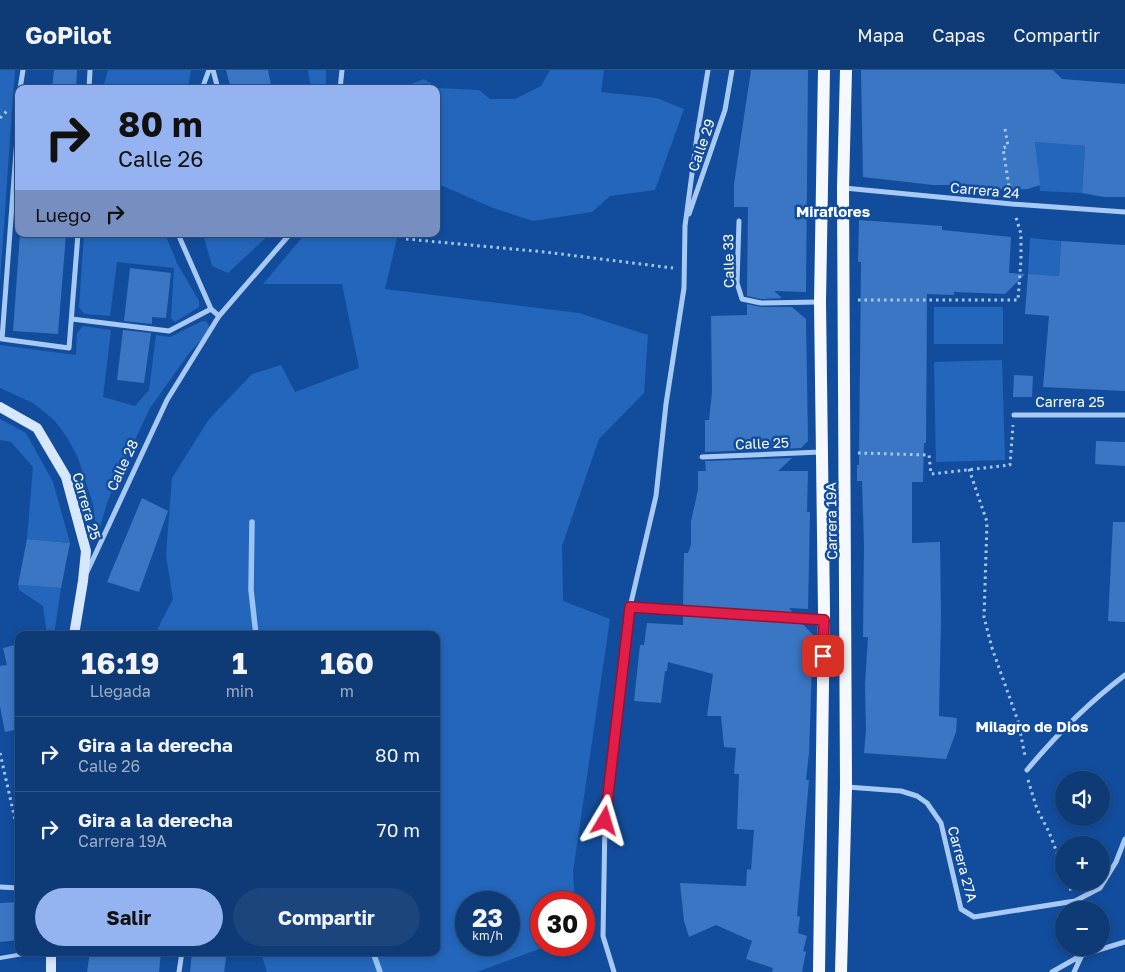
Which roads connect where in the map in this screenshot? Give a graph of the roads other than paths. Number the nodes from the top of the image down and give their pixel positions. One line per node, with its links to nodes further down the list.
1 (23, 70): 10 (street)
2 (90, 70): 11 (street)
3 (209, 70): 12 (street)
4 (213, 70): 13 (street)
5 (342, 70): 14 (street)
6 (708, 70): 19 (street)
7 (732, 70): 19 (street, Calle 29)
8 (824, 70): 23 (main road, Carrera 19A)
9 (846, 70): 16 (main road, Carrera 19A)
10 (21, 85)
11 (89, 85)
12 (203, 85)
13 (217, 85)
14 (340, 85)
15 (15, 165): 26 (street)
16 (844, 188): 17 (street, Carrera 24); 38 (main road, Carrera 19A)
17 (1125, 212)
18 (739, 221): 23 (street, Calle 33)
19 (685, 226): 33 (street)
20 (78, 237): 26 (street)
21 (179, 237): 24 (street)
22 (287, 237): 25 (street, Calle 28)
23 (820, 302): 30 (main road, Carrera 19A)
24 (211, 309): 25 (street); 26 (street)
25 (219, 316): 32 (street, Calle 28)
26 (72, 319)
27 (0, 407): 32 (street, Carrera 25)
28 (1014, 414): 29 (street, Carrera 25)
29 (1125, 414)
30 (823, 452): 31 (street, Calle 25); 34 (main road, Carrera 19A)
31 (702, 457)
32 (83, 581): 35 (street, Calle 28)
33 (630, 607): 34 (street); 54 (street)
34 (824, 620): 55 (main road, Carrera 19A)
35 (75, 631)
36 (1125, 675): 37 (street)
37 (1027, 770)
38 (846, 787): 43 (street, Carrera 27A); 56 (main road, Carrera 19A)
39 (1125, 839): 42 (street, Carrera 27A)
40 (0, 888): 41 (street)
41 (15, 888)
42 (1075, 901)
43 (1055, 904)
44 (1125, 942): 45 (street)
45 (1110, 947)
46 (15, 955): 51 (lane)
47 (50, 956): 52 (street)
48 (181, 956): 53 (street)
49 (1080, 956): 57 (street)
50 (1082, 956): 58 (street)
51 (0, 958)
52 (52, 972)
53 (179, 972)
54 (614, 972)
55 (819, 972)
56 (841, 972)
57 (1052, 972)
58 (1074, 972)

